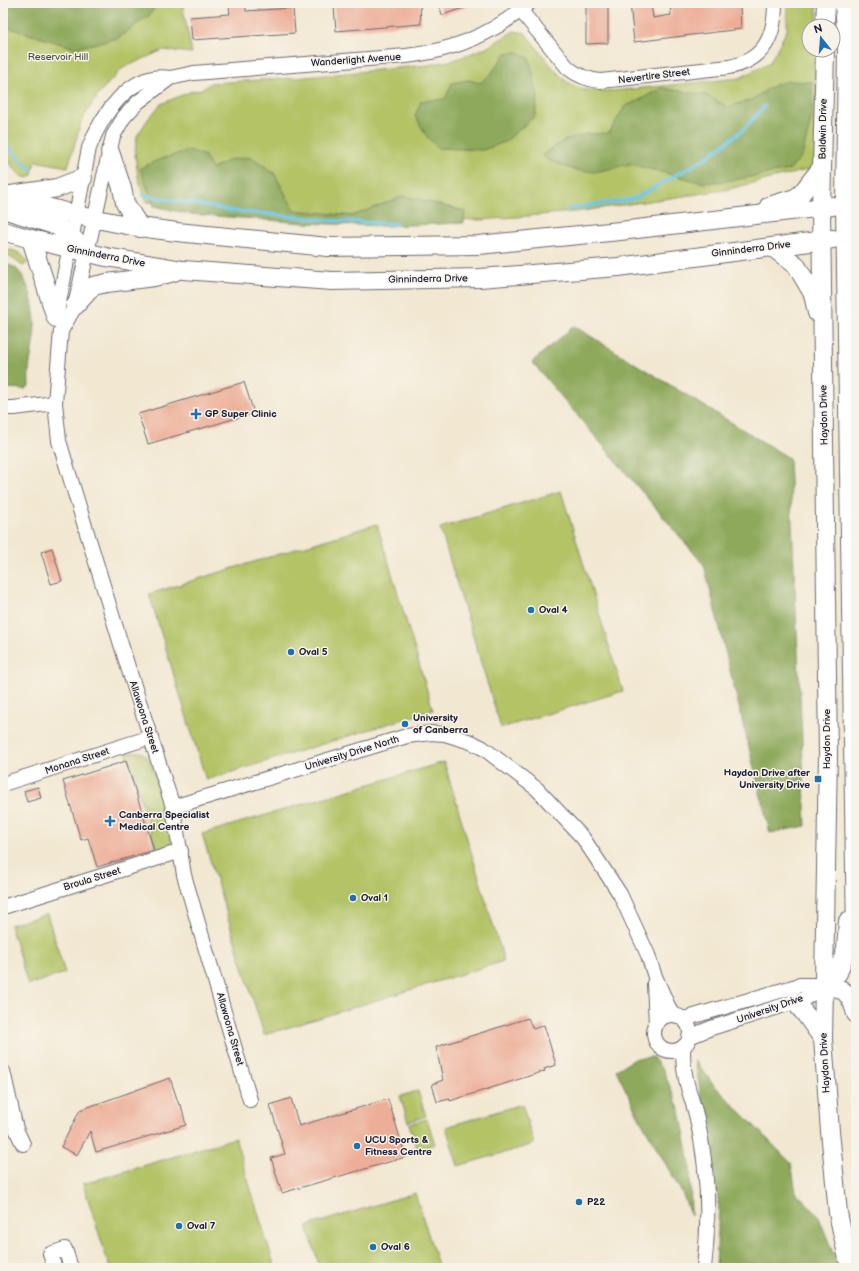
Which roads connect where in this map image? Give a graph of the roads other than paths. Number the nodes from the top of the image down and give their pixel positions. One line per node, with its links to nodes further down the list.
1 (775, 3): 4 (street, Nevertire Street)
2 (826, 3): 5 (main road)
3 (844, 3): 6 (main road)
4 (525, 7): 8 (street, Wanderlight Avenue)
5 (825, 18)
6 (847, 44): 9 (main road); 14 (main road)
7 (825, 58): 11 (main road, Baldwin Drive)
8 (170, 78): 10 (street, Wanderlight Avenue); 12 (street, Wanderlight Avenue)
9 (856, 122)
10 (110, 152): 18 (street, Wanderlight Avenue); 19 (main road)
11 (822, 167): 15 (main road, Baldwin Drive); 17 (main road)
12 (83, 178): 13 (main road); 16 (street, Wanderlight Avenue)
13 (4, 200): 16 (main road); 24 (main road)
14 (851, 204): 15 (main road); 21 (main road)
15 (821, 208): 17 (main road); 23 (main road, Haydon Drive)
16 (76, 215): 18 (main road); 24 (street, Wanderlight Avenue)
17 (738, 217): 19 (main road)
18 (95, 219): 19 (main road); 26 (street, Allawoona Street)
19 (140, 228)
20 (3, 231): 22 (main road, Ginninderra Drive)
21 (851, 236): 23 (main road, Ginninderra Drive); 30 (main road)
22 (31, 239): 24 (main road, Ginninderra Drive); 31 (main road)
23 (822, 240): 25 (main road, Ginninderra Drive); 32 (main road, Haydon Drive)
24 (71, 243): 26 (main road, Ginninderra Drive); 31 (street, Allawoona Street)
25 (772, 247): 27 (main road, Ginninderra Drive); 32 (main road)
26 (87, 253): 27 (main road, Ginninderra Drive); 29 (street, Allawoona Street)
27 (183, 270): 29 (main road)
28 (856, 284): 30 (main road)
29 (75, 306): 31 (street, Allawoona Street)
30 (847, 310): 39 (main road)
31 (59, 325): 33 (street, Allawoona Street)
32 (823, 343): 43 (main road, Haydon Drive)
33 (55, 403): 34 (street); 35 (street, Allawoona Street)
34 (3, 408)
35 (151, 737): 36 (street, Monana Street); 37 (street, Allawoona Street)
36 (3, 784)
37 (173, 807): 38 (street, Allawoona Street); 42 (street, University Drive North)
38 (181, 851): 40 (street, Broula Street); 53 (street, Allawoona Street)
39 (855, 875): 41 (main road); 43 (main road)
40 (3, 907)
41 (856, 937)
42 (654, 974): 46 (street, University Drive North); 47 (street, University Drive North)
43 (824, 985): 44 (street, University Drive); 45 (main road); 46 (street, University Drive); 48 (main road, Haydon Drive)
44 (795, 1002): 48 (main road); 49 (street, University Drive)
45 (856, 1014)
46 (678, 1017): 47 (street); 49 (street)
47 (656, 1024): 50 (street)
48 (823, 1039): 58 (main road, Haydon Drive)
49 (686, 1042): 50 (street); 52 (street)
50 (669, 1051): 52 (street)
51 (3, 1070): 54 (street)
52 (685, 1075): 57 (street)
53 (250, 1100)
54 (23, 1144)
55 (55, 1268): 56 (street)
56 (71, 1268)
57 (704, 1268)
58 (850, 1268)

